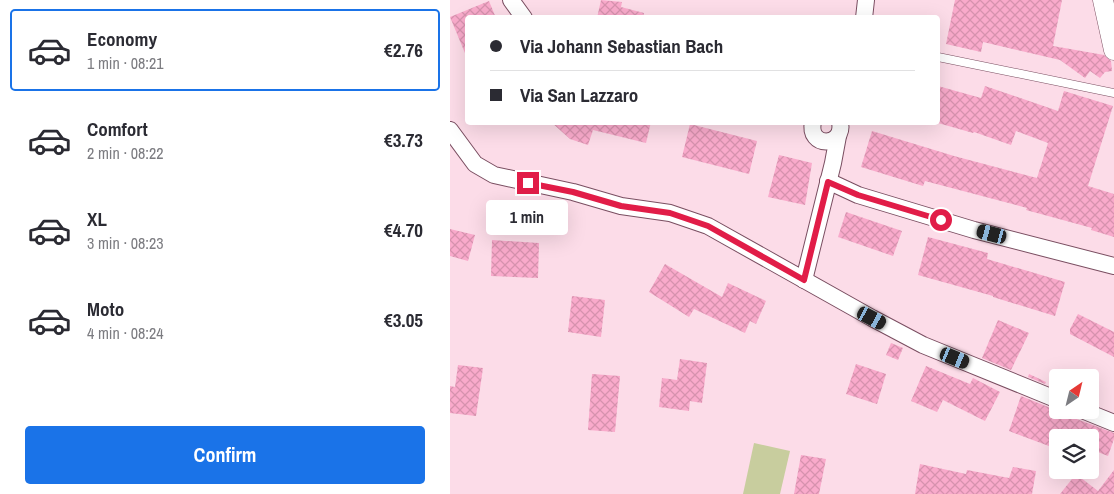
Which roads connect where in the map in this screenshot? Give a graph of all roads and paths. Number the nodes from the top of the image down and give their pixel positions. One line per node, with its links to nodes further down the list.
1 (511, 0): 4 (street)
2 (866, 0): 5 (street)
3 (1103, 0): 6 (street)
4 (522, 15)
5 (864, 15)
6 (1114, 50)
7 (940, 57): 8 (lane)
8 (1114, 93)
9 (813, 125): 12 (street)
10 (839, 129): 12 (street); 13 (street)
11 (450, 130): 15 (street)
12 (821, 141): 13 (street)
13 (828, 182): 14 (street); 15 (street)
14 (1114, 266)
15 (804, 280): 16 (street)
16 (1049, 396)
17 (1099, 417): 18 (street)
18 (1114, 423)

